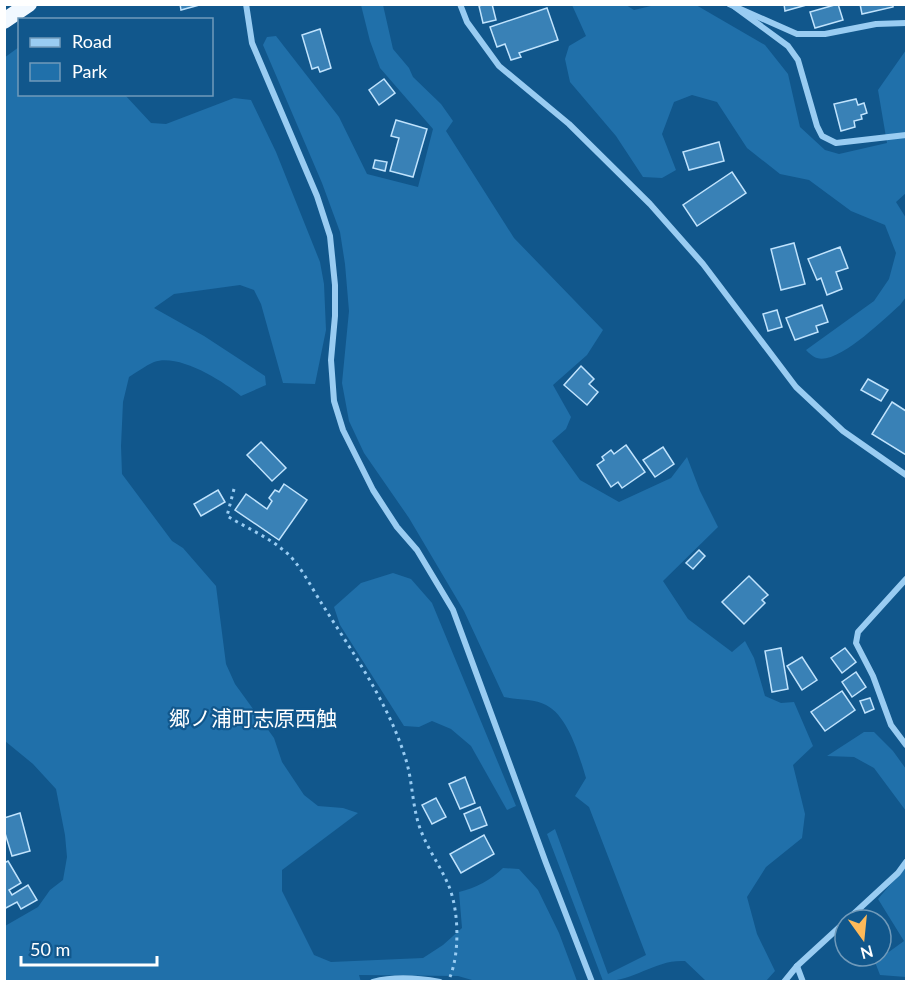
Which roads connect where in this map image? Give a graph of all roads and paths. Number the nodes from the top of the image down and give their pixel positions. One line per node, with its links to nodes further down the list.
1 (29, 4): 5 (highway)
2 (246, 4): 19 (street)
3 (460, 4): 8 (street)
4 (732, 6): 6 (street); 7 (street)
5 (4, 21)
6 (906, 23)
7 (906, 135)
8 (906, 475)
9 (234, 489): 18 (path)
10 (906, 579): 11 (street)
11 (906, 746)
12 (906, 862): 13 (street)
13 (860, 908)
14 (833, 933): 15 (street)
15 (797, 966): 20 (street); 21 (street)
16 (373, 981): 17 (street)
17 (440, 981)
18 (449, 981)
19 (592, 981)
20 (784, 981)
21 (803, 981)

